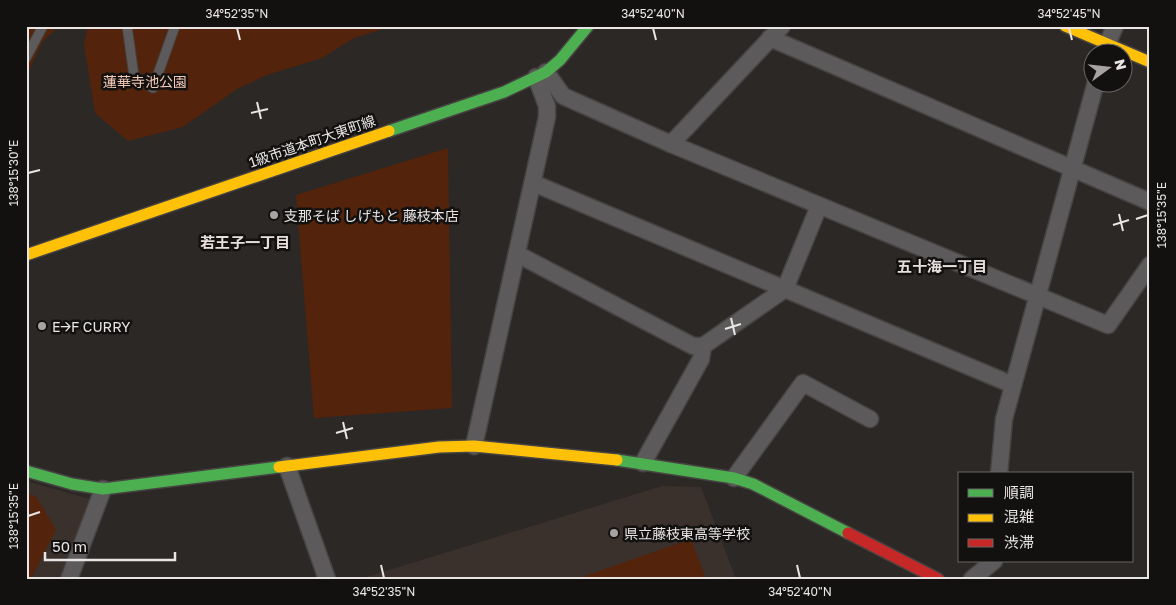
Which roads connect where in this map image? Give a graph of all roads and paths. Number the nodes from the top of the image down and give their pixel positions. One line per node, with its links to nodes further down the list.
1 (43, 26): 12 (lane)
2 (127, 26): 3 (lane)
3 (175, 26)
4 (588, 26): 14 (street, 1級市道本町大東町線)
5 (782, 26): 8 (street)
6 (1065, 26): 9 (street)
7 (1115, 26): 10 (street)
8 (770, 38): 16 (street); 17 (street)
9 (1094, 42)
10 (1108, 42)
11 (1134, 57): 13 (street)
12 (26, 58)
13 (1150, 62)
14 (541, 74): 16 (street); 18 (street); 22 (street, 1級市道本町大東町線)
15 (1093, 92): 17 (street)
16 (671, 144): 20 (street)
17 (1072, 170): 19 (street); 25 (street)
18 (533, 183): 21 (street); 24 (street)
19 (1150, 202)
20 (819, 206): 24 (street); 25 (street)
21 (517, 254): 26 (street); 29 (street)
22 (26, 255)
23 (1150, 265): 25 (street)
24 (785, 289): 26 (street); 27 (street)
25 (1037, 297): 27 (street)
26 (703, 346): 30 (street)
27 (1013, 385): 33 (street)
28 (870, 419): 34 (street)
29 (474, 446): 30 (street); 31 (street)
30 (642, 463): 34 (street)
31 (288, 466): 35 (street); 38 (street)
32 (26, 471): 35 (street)
33 (999, 472)
34 (734, 478): 39 (street)
35 (103, 489): 37 (street)
36 (993, 562): 40 (street)
37 (69, 579)
38 (327, 579)
39 (938, 579)
40 (972, 579)

